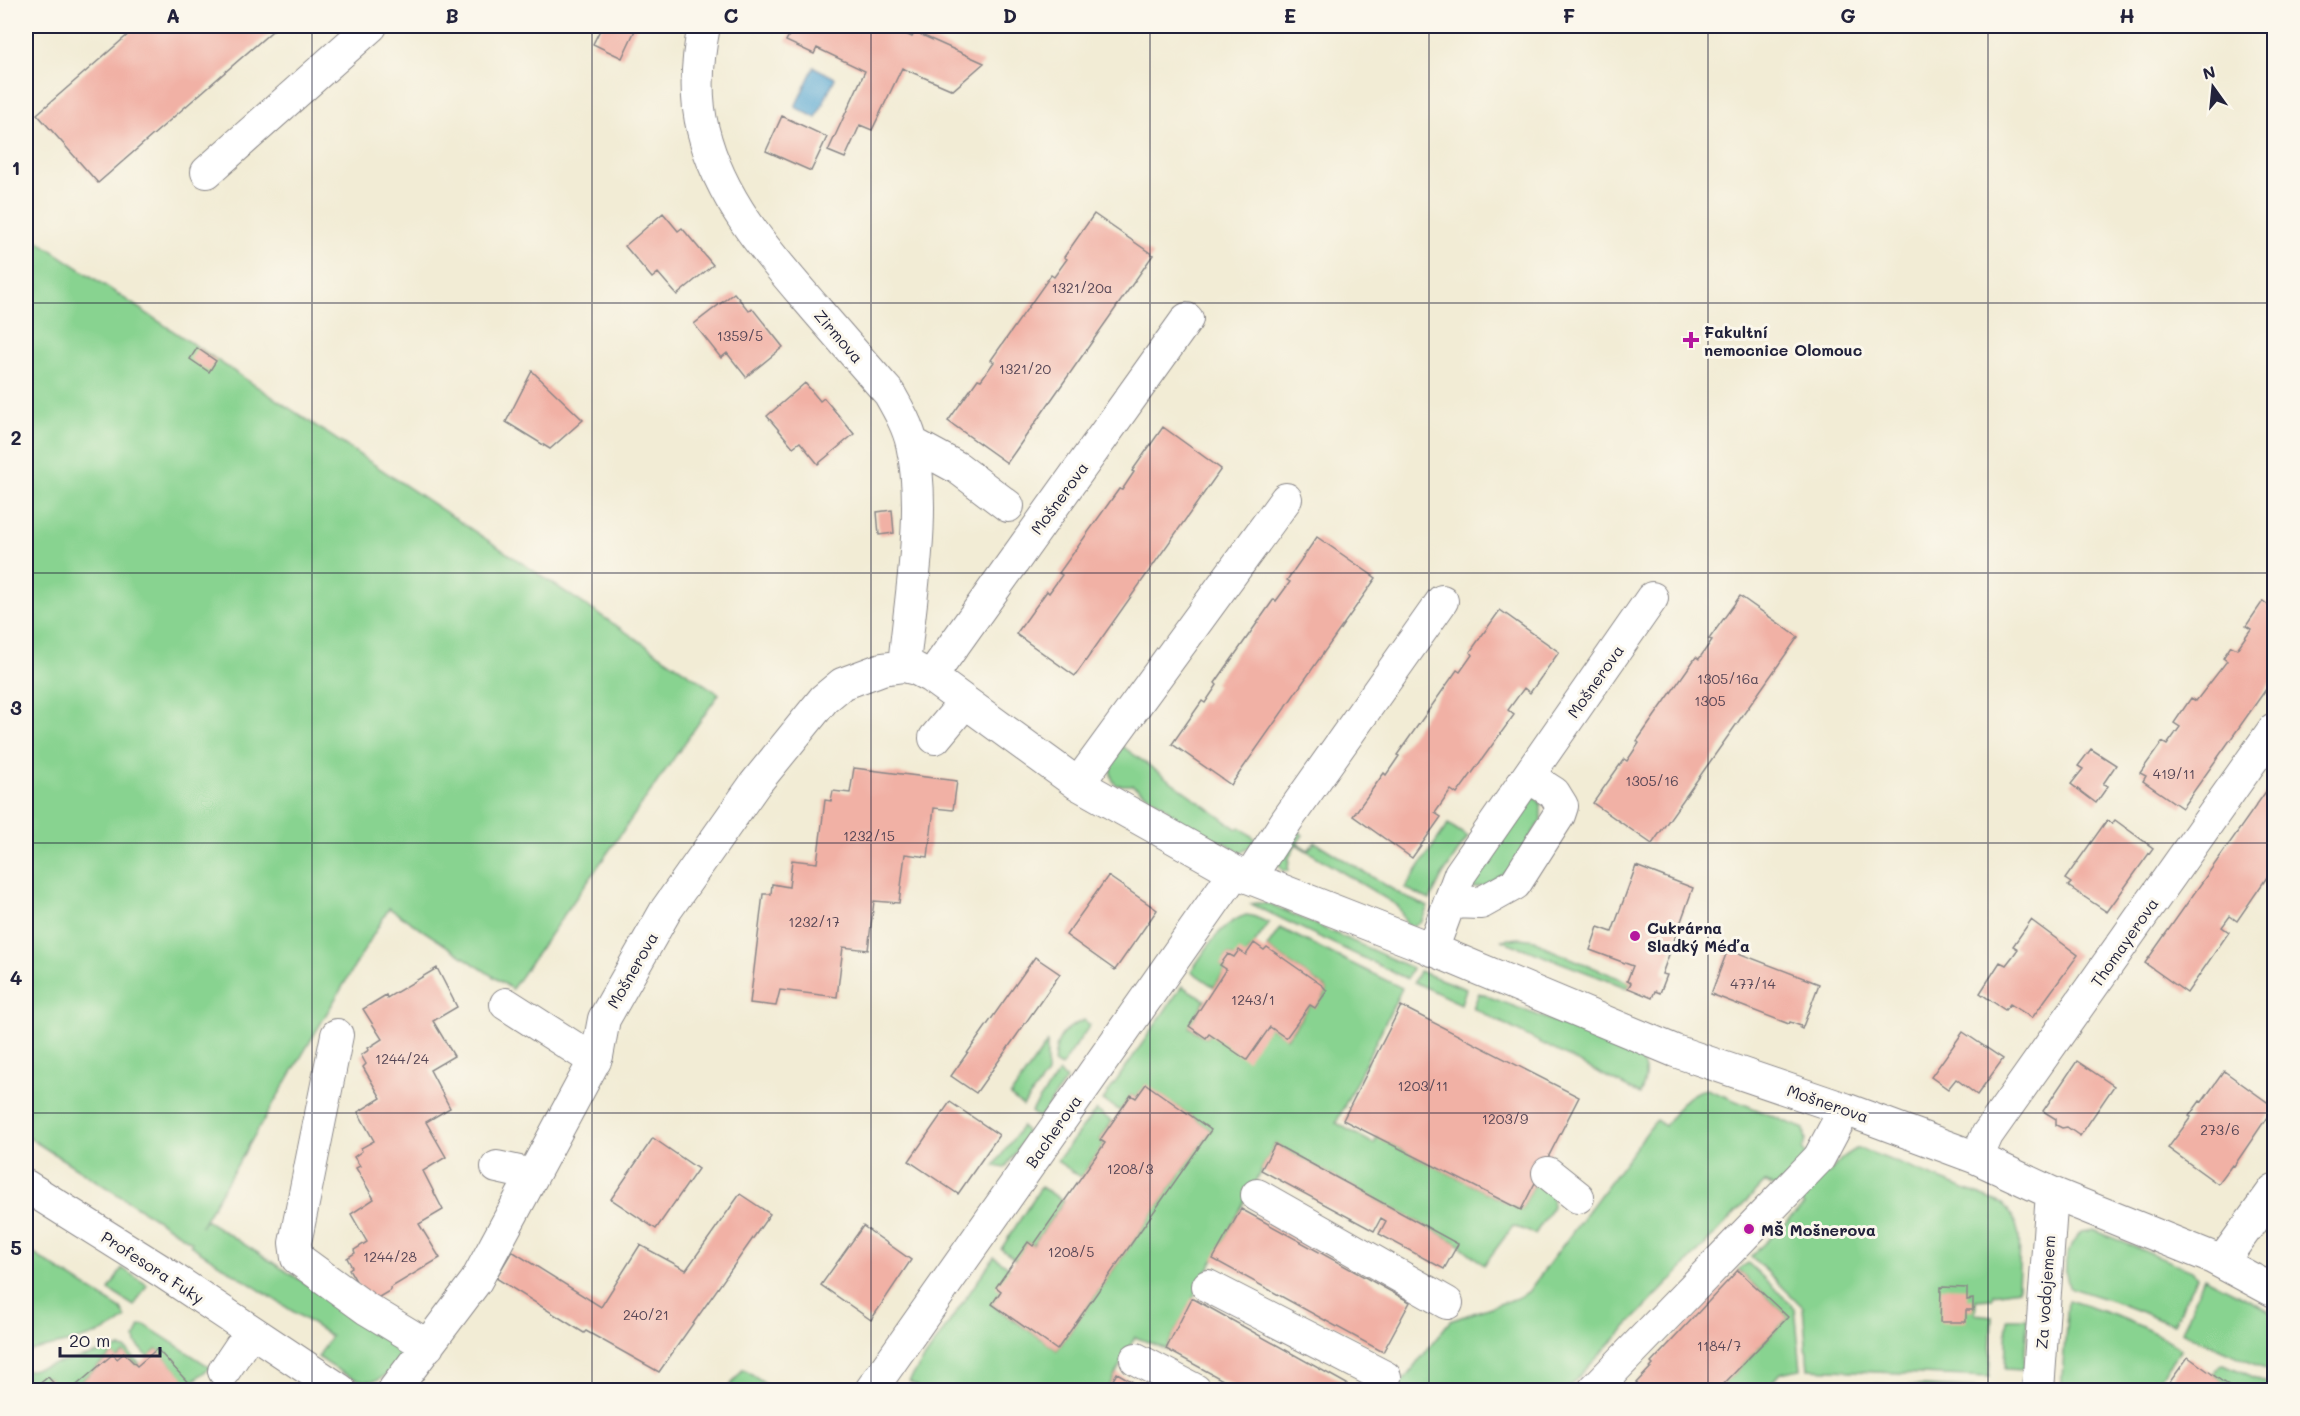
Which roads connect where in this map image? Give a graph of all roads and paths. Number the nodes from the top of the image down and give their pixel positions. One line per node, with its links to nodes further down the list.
1 (371, 26): 3 (street)
2 (704, 26): 5 (street, Zirmova)
3 (207, 172)
4 (1186, 319): 10 (street, Mošnerova)
5 (912, 443): 7 (street); 10 (street, Zirmova)
6 (1286, 499): 15 (street)
7 (1008, 506)
8 (1652, 598): 17 (street, Mošnerova)
9 (1442, 601): 16 (street)
10 (918, 672): 11 (street, Mošnerova); 21 (street, Mošnerova)
11 (964, 702): 13 (street); 15 (street, Mošnerova)
12 (2274, 729): 23 (street, Thomayerova)
13 (935, 738)
14 (1536, 782): 17 (street)
15 (1078, 784): 16 (street, Mošnerova)
16 (1243, 874): 18 (street, Mošnerova); 43 (street, Bacherova)
17 (1450, 902): 18 (street, Mošnerova)
18 (1432, 950): 22 (street, Mošnerova)
19 (506, 1004): 21 (street)
20 (337, 1035): 37 (street)
21 (595, 1061): 26 (street, Mošnerova)
22 (1845, 1108): 23 (street, Mošnerova); 45 (street)
23 (1977, 1158): 29 (street, Mošnerova)
24 (497, 1167): 26 (street)
25 (1548, 1173): 31 (street)
26 (533, 1175): 37 (street, Mošnerova)
27 (26, 1186): 36 (street, Profesora Fuky)
28 (2274, 1191): 32 (street)
29 (2052, 1193): 32 (street, Mošnerova); 46 (street, Za vodojemem)
30 (1257, 1196): 35 (street)
31 (1578, 1197)
32 (2222, 1262): 34 (street, Mošnerova)
33 (1208, 1286): 40 (street)
34 (2274, 1291)
35 (1447, 1303)
36 (251, 1331): 39 (street); 41 (street, Profesora Fuky)
37 (428, 1346): 42 (street, Mošnerova)
38 (1136, 1359): 44 (street)
39 (224, 1371)
40 (1385, 1377)
41 (340, 1390)
42 (394, 1390)
43 (871, 1390)
44 (1195, 1390)
45 (1594, 1390)
46 (2038, 1390)

